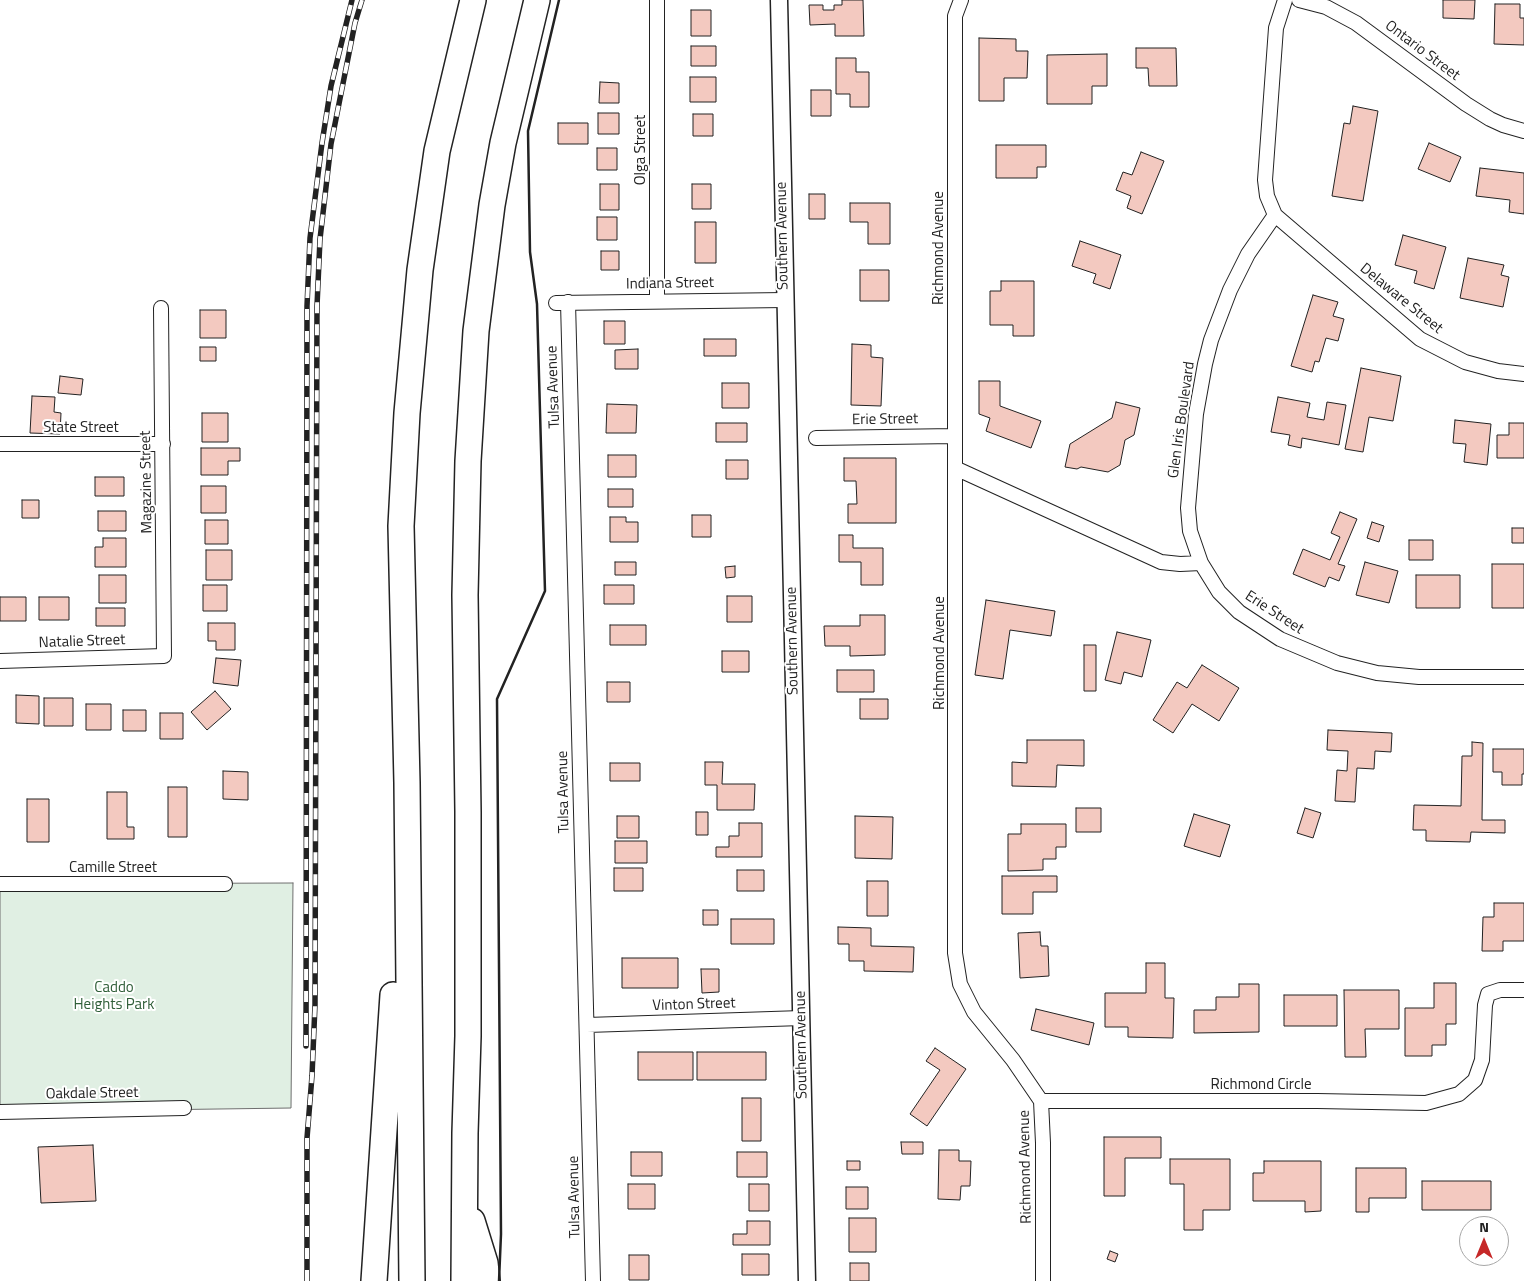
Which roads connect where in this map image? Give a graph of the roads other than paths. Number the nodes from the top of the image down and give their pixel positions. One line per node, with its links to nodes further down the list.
1 (473, 0): 24 (highway)
2 (537, 0): 33 (highway)
3 (657, 0): 10 (street, Olga Street)
4 (779, 0): 11 (street, Southern Avenue)
5 (961, 0): 15 (street, Richmond Avenue)
6 (1285, 0): 9 (street)
7 (1299, 0): 8 (street, Ontario Street)
8 (1524, 132)
9 (1275, 215): 14 (street, Delaware Street); 20 (street, Glen Iris Boulevard)
10 (657, 300): 11 (street, Indiana Street); 12 (street, Indiana Street)
11 (785, 300): 28 (street, Southern Avenue)
12 (562, 302): 29 (street, Tulsa Avenue)
13 (161, 308): 18 (street, Magazine Street)
14 (1524, 374)
15 (955, 436): 16 (street, Erie Street); 19 (street, Richmond Avenue)
16 (816, 438)
17 (0, 444): 18 (street, State Street)
18 (162, 444): 21 (street, Magazine Street)
19 (955, 468): 20 (street); 30 (street, Richmond Avenue)
20 (1201, 563): 23 (street, Erie Street)
21 (164, 656): 22 (street, Natalie Street)
22 (0, 661)
23 (1524, 677)
24 (407, 783): 34 (highway); 35 (highway)
25 (0, 884): 26 (street, Camille Street)
26 (226, 884)
27 (1524, 990): 30 (street, Richmond Circle)
28 (802, 1018): 29 (street, Vinton Street); 39 (street, Southern Avenue)
29 (587, 1024): 38 (street, Tulsa Avenue)
30 (1041, 1101): 40 (street, Richmond Avenue)
31 (184, 1108): 32 (street, Oakdale Street)
32 (0, 1112)
33 (465, 1198): 36 (highway); 37 (highway)
34 (374, 1281)
35 (412, 1281)
36 (464, 1281)
37 (487, 1281)
38 (593, 1281)
39 (807, 1281)
40 (1043, 1281)

